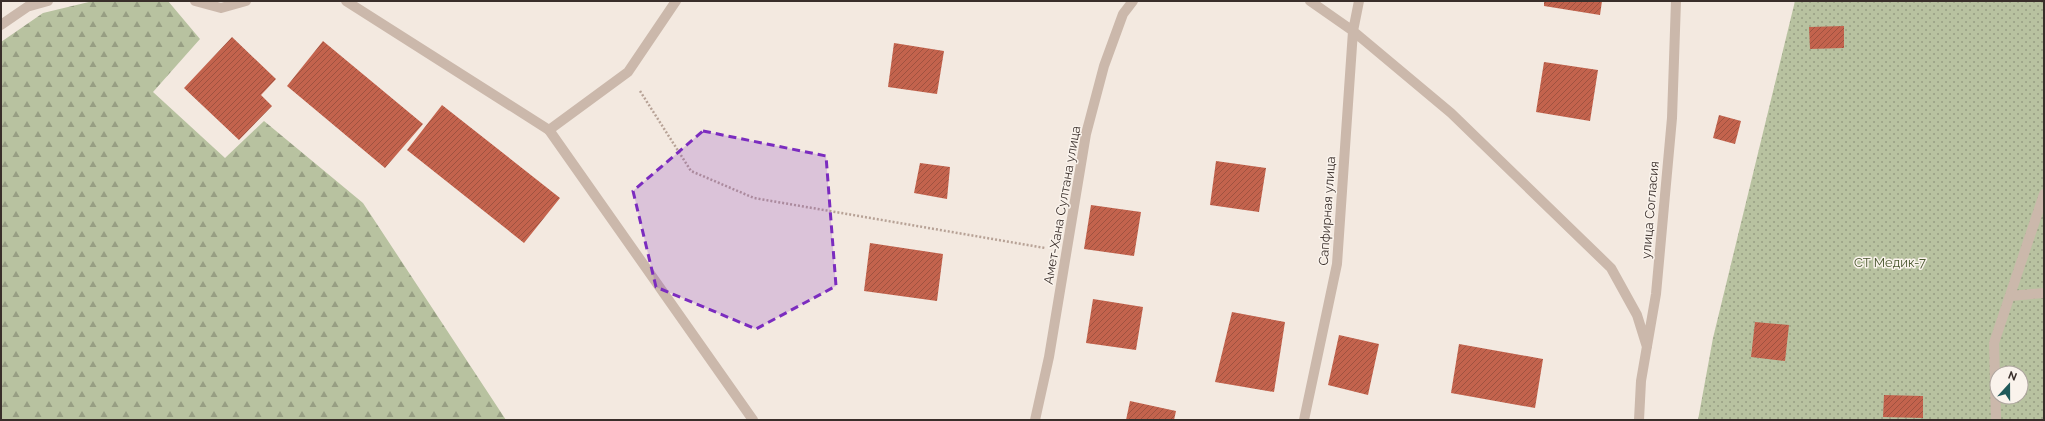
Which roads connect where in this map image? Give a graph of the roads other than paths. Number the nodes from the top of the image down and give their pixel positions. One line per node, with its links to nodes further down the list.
1 (48, 1): 10 (street)
2 (195, 1): 3 (street)
3 (246, 1)
4 (346, 1): 13 (street)
5 (676, 1): 13 (street)
6 (1133, 1): 19 (street, Амет-Хана Султана улица)
7 (1310, 1): 12 (street)
8 (1359, 1): 12 (street, Сапфирная улица)
9 (1676, 1): 17 (street, улица Согласия)
10 (33, 4): 11 (street)
11 (1, 25)
12 (1352, 31): 17 (street); 20 (street, Сапфирная улица)
13 (549, 130): 18 (street)
14 (2044, 194): 16 (street)
15 (2044, 293): 16 (street)
16 (2010, 296): 22 (street)
17 (1647, 346): 21 (street, улица Согласия)
18 (754, 420)
19 (1035, 420)
20 (1304, 420)
21 (1639, 420)
22 (1996, 420)

